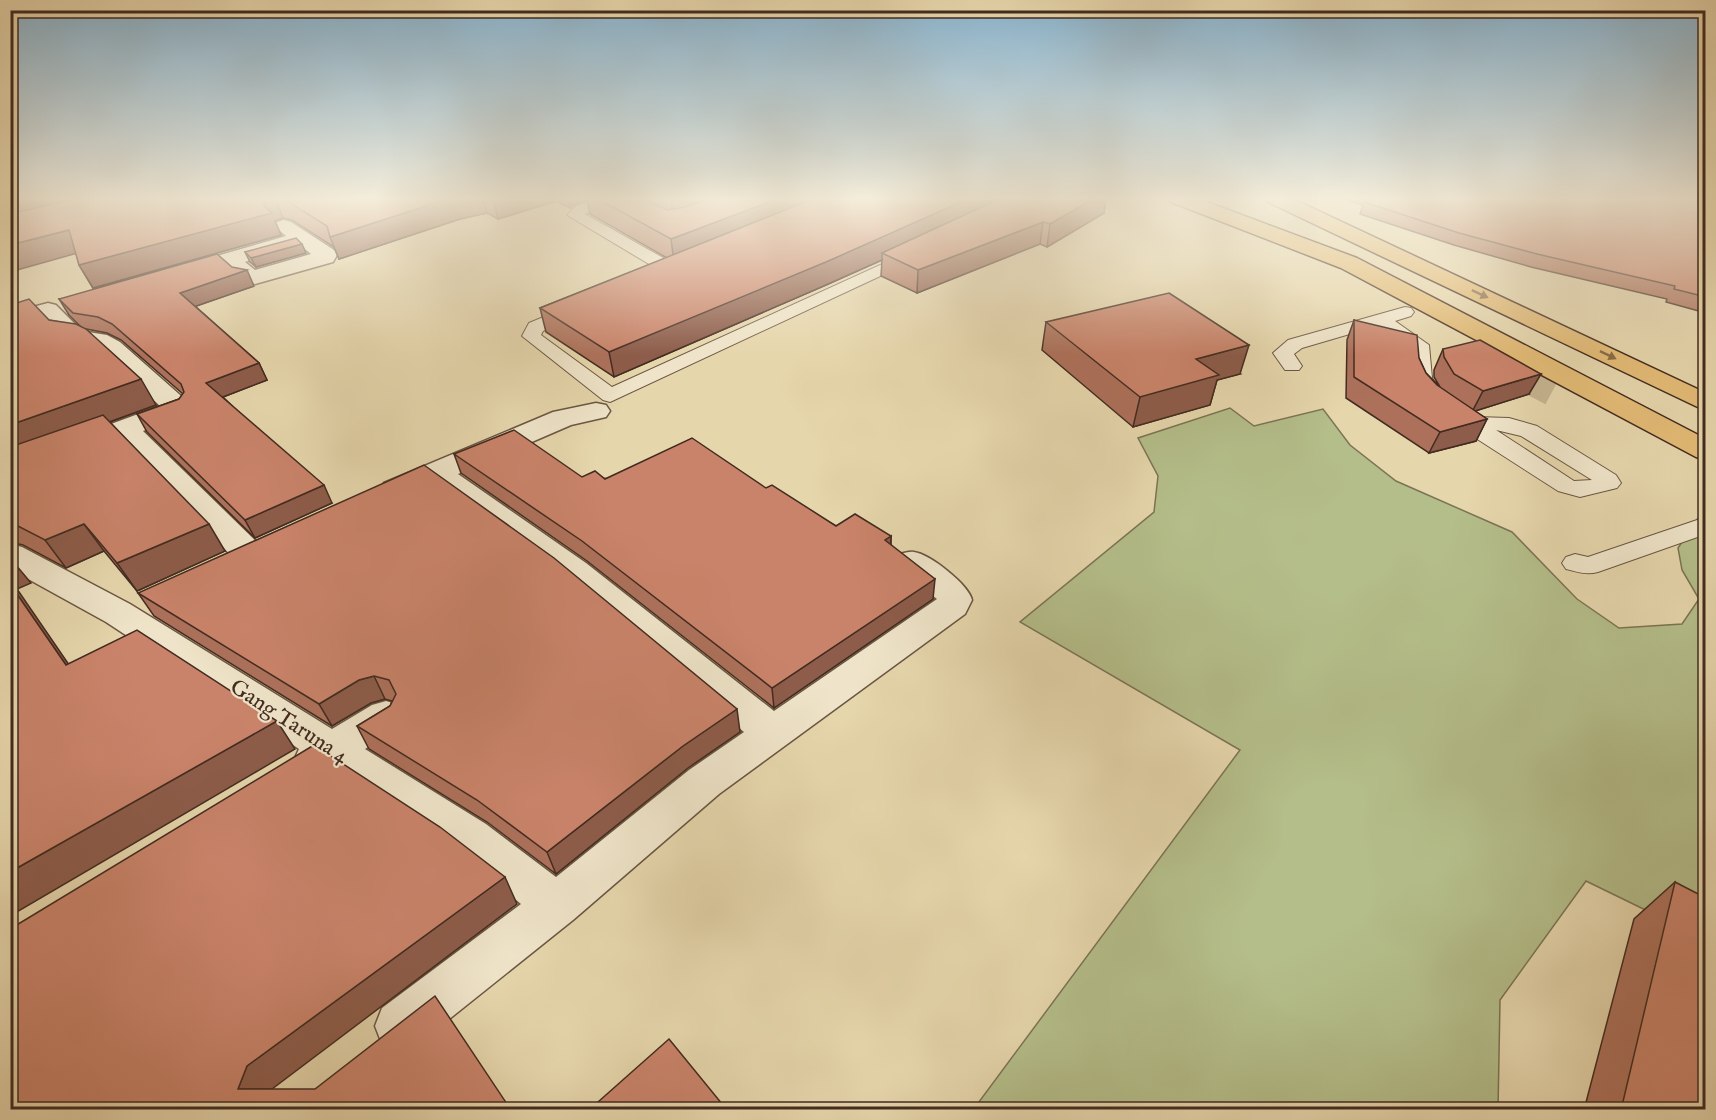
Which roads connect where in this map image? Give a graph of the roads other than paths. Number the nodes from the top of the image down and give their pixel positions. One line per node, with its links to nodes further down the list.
1 (262, 250): 10 (street)
2 (637, 250): 9 (lane)
3 (923, 250): 12 (lane)
4 (1287, 250): 13 (highway)
5 (1315, 250): 24 (highway)
6 (1345, 250): 23 (highway)
7 (1385, 250): 19 (highway, one-way to 19)
8 (696, 263): 9 (lane)
9 (675, 272): 11 (lane)
10 (162, 279)
11 (654, 280)
12 (592, 304)
13 (1405, 312): 14 (lane); 16 (highway)
14 (1378, 318): 17 (lane); 21 (lane)
15 (10, 320): 22 (street)
16 (1481, 354)
17 (1292, 366)
18 (1552, 393): 27 (highway)
19 (1706, 403)
20 (596, 411): 26 (street)
21 (1468, 423): 21 (lane)
22 (124, 428): 25 (street); 32 (street)
23 (1706, 436)
24 (1706, 451)
25 (10, 471)
26 (435, 472): 28 (street); 37 (street)
27 (1706, 472)
28 (371, 501)
29 (1706, 525): 34 (lane)
30 (281, 543): 32 (street)
31 (10, 555): 38 (street, Gang Taruna 4)
32 (252, 557): 35 (street)
33 (912, 562): 37 (street)
34 (1575, 563)
35 (222, 571)
36 (386, 716): 38 (street)
37 (773, 733): 40 (street)
38 (331, 749): 39 (street); 40 (street, Gang Taruna 4)
39 (283, 780)
40 (557, 905): 41 (street)
41 (368, 1051)

